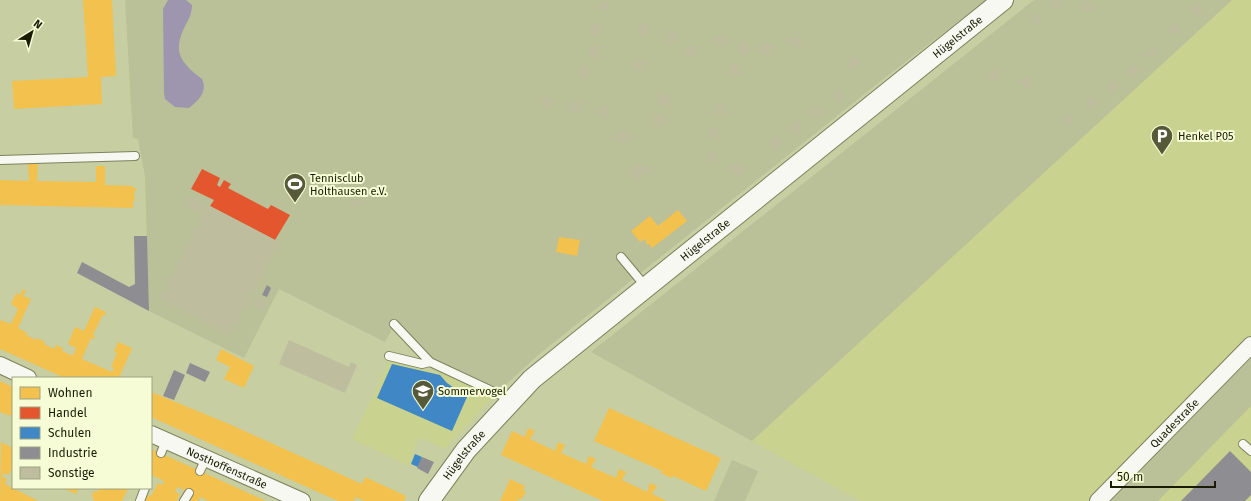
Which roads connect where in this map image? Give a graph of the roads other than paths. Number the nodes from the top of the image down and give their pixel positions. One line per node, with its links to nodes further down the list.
1 (1004, 0): 5 (street, Hügelstraße)
2 (135, 156): 3 (lane)
3 (0, 160)
4 (621, 256): 5 (lane)
5 (646, 287): 12 (street, Hügelstraße)
6 (394, 324): 9 (lane)
7 (1251, 344): 22 (street, Quadestraße)
8 (389, 356): 9 (lane)
9 (430, 362): 12 (lane)
10 (0, 365): 11 (street)
11 (26, 377)
12 (511, 400): 21 (street, Hügelstraße)
13 (152, 435): 20 (street, Nosthoffenstraße)
14 (1243, 444): 15 (lane)
15 (1251, 451)
16 (146, 489): 18 (lane)
17 (189, 493): 19 (lane)
18 (140, 501)
19 (184, 501)
20 (302, 501)
21 (429, 501)
22 (1098, 501)

